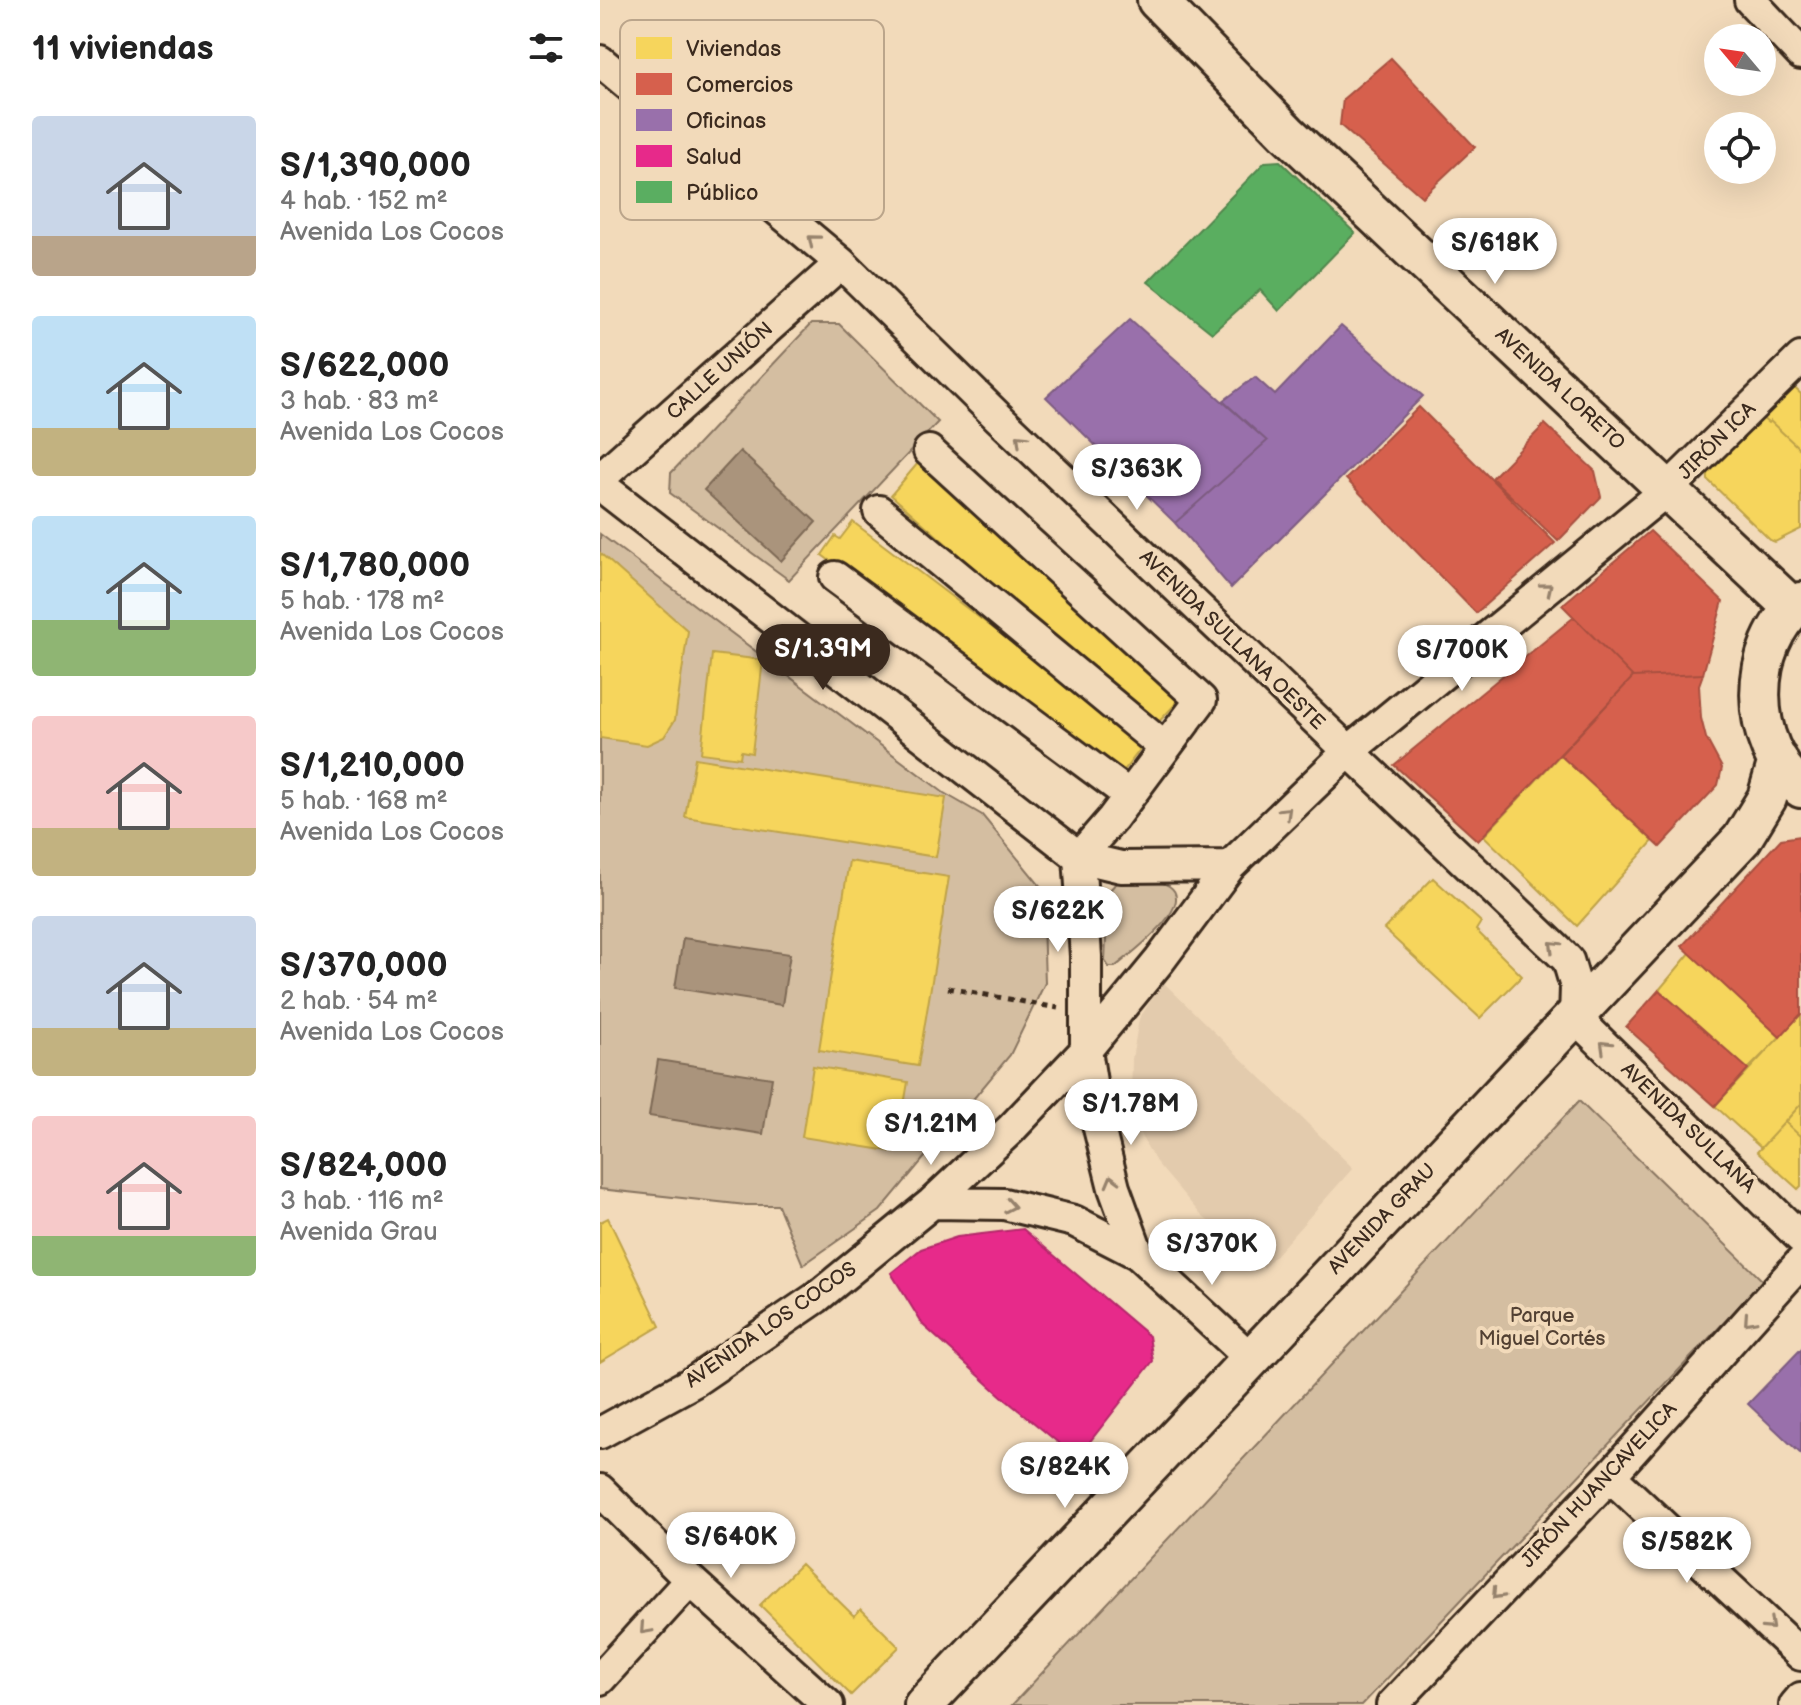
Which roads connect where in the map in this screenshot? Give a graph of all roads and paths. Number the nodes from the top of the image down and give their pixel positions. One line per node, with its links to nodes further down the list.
1 (1157, 0): 12 (main road, AVENIDA LORETO)
2 (1750, 0): 3 (street)
3 (1801, 54)
4 (600, 61): 5 (street, AVENIDA SULLANA OESTE, one-way to 4)
5 (620, 78)
6 (790, 220): 7 (street, AVENIDA SULLANA OESTE, one-way to 6)
7 (841, 263): 10 (street, CALLE UNIÓN); 17 (street, AVENIDA SULLANA OESTE, one-way to 7)
8 (1801, 358): 12 (street, JIRÓN ICA)
9 (929, 451): 16 (street)
10 (600, 478)
11 (600, 485): 22 (street)
12 (1667, 490): 15 (main road, AVENIDA LORETO); 17 (street, AVENIDA LOS COCOS, one-way to 12)
13 (879, 511): 16 (street)
14 (835, 577): 19 (street)
15 (1797, 605): 18 (main road)
16 (1164, 747): 19 (street)
17 (1349, 751): 23 (street, AVENIDA LOS COCOS, one-way to 17); 26 (street, AVENIDA SULLANA OESTE, one-way to 17)
18 (1789, 774): 21 (main road, AVENIDA GRAU)
19 (1129, 795): 22 (street)
20 (1801, 807): 21 (main road, AVENIDA GRAU)
21 (1742, 839): 26 (main road, AVENIDA GRAU)
22 (1079, 857): 23 (street); 25 (street)
23 (1230, 866): 27 (street, AVENIDA LOS COCOS)
24 (948, 988): 25 (path)
25 (1086, 1013): 27 (street)
26 (1575, 1017): 29 (street, AVENIDA SULLANA, one-way to 26); 32 (main road, AVENIDA GRAU)
27 (1086, 1050): 28 (street, AVENIDA LOS COCOS); 30 (street, one-way to 27)
28 (932, 1203): 30 (street, one-way to 30); 33 (street, AVENIDA LOS COCOS)
29 (1801, 1238)
30 (1138, 1254): 32 (street)
31 (1801, 1262): 34 (street, JIRÓN HUANCAVELICA, one-way to 34)
32 (1250, 1358): 41 (main road, AVENIDA GRAU)
33 (600, 1433)
34 (1610, 1476): 37 (street, one-way to 37); 42 (street, JIRÓN HUANCAVELICA, one-way to 42)
35 (600, 1490): 36 (street)
36 (690, 1580): 38 (street, one-way to 38); 40 (street)
37 (1801, 1655)
38 (600, 1679)
39 (1801, 1698): 43 (street)
40 (828, 1705)
41 (924, 1705)
42 (1392, 1705)
43 (1795, 1705)

